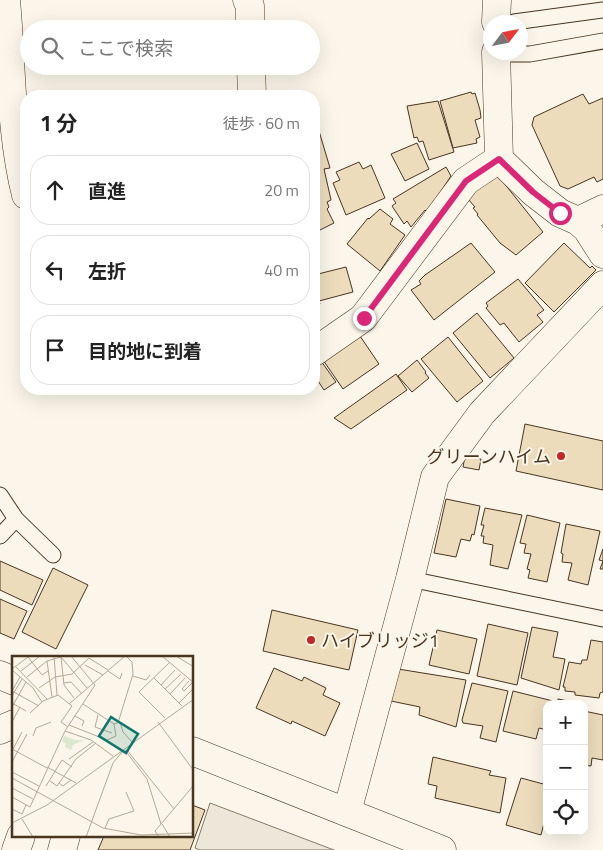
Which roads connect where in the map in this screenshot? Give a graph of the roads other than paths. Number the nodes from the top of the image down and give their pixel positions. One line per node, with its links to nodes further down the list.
1 (6, 0): 14 (street)
2 (247, 0): 6 (street)
3 (497, 0): 5 (street)
4 (603, 10): 7 (lane)
5 (496, 15)
6 (250, 20)
7 (528, 20)
8 (603, 41): 9 (lane)
9 (528, 54)
10 (496, 60): 13 (street)
11 (251, 75): 12 (street)
12 (252, 90)
13 (499, 159): 16 (street); 19 (street)
14 (20, 169)
15 (603, 209): 16 (street)
16 (578, 221): 17 (street)
17 (603, 254)
18 (603, 284): 24 (street)
19 (320, 348)
20 (0, 496): 21 (lane)
21 (16, 519): 22 (lane); 23 (lane)
22 (0, 536)
23 (53, 555)
24 (410, 579): 25 (lane); 31 (street)
25 (603, 619)
26 (0, 675): 27 (street)
27 (12, 679)
28 (12, 725): 29 (street)
29 (0, 730)
30 (194, 752): 31 (street)
31 (347, 812): 34 (street)
32 (20, 838): 33 (street)
33 (16, 850)
34 (442, 850)

